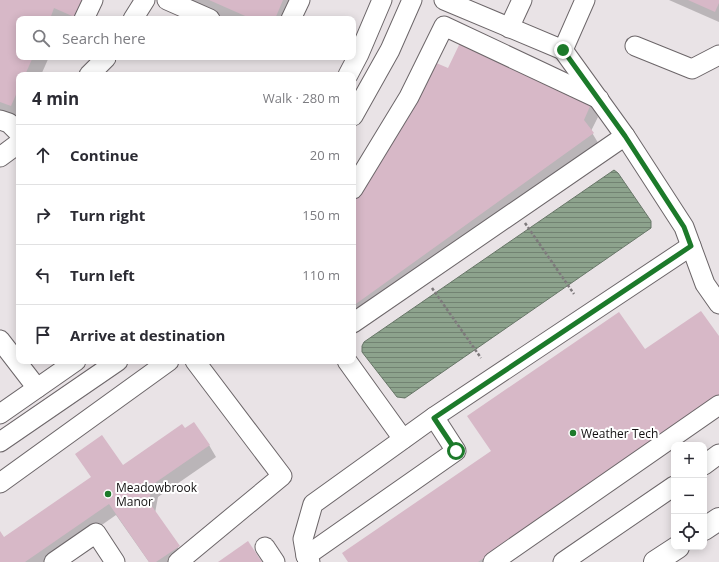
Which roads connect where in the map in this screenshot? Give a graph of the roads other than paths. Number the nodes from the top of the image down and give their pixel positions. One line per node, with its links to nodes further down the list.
1 (94, 0): 11 (street)
2 (145, 0): 12 (street)
3 (167, 0): 13 (street)
4 (300, 0): 14 (street)
5 (382, 0): 20 (street)
6 (412, 0): 25 (street)
7 (444, 0): 10 (street)
8 (522, 0): 15 (street)
9 (584, 0): 17 (street)
10 (472, 5): 15 (street)
11 (86, 16)
12 (135, 16)
13 (203, 16)
14 (292, 16)
15 (509, 28): 17 (street)
16 (635, 46): 18 (street)
17 (563, 50): 24 (street)
18 (719, 55)
19 (103, 60): 22 (street)
20 (356, 60)
21 (356, 60): 23 (street)
22 (92, 72)
23 (350, 72)
24 (599, 99): 28 (street); 31 (street)
25 (356, 111)
26 (0, 120): 27 (street)
27 (16, 130)
28 (625, 136): 32 (street); 34 (street)
29 (16, 145): 30 (street)
30 (0, 157)
31 (356, 184)
32 (691, 246): 33 (street); 46 (street)
33 (719, 304)
34 (356, 321)
35 (0, 340): 36 (street)
36 (16, 361)
37 (18, 364): 43 (street)
38 (72, 364): 43 (street)
39 (114, 364): 48 (street)
40 (165, 364): 51 (street)
41 (197, 364): 59 (street)
42 (349, 364): 47 (street)
43 (37, 388): 45 (street)
44 (719, 405): 60 (street)
45 (0, 414)
46 (434, 418): 47 (street); 56 (street)
47 (403, 439): 56 (street)
48 (0, 442)
49 (719, 454): 50 (street)
50 (707, 463)
51 (0, 483)
52 (671, 488): 61 (street)
53 (719, 519): 54 (highway)
54 (707, 527)
55 (673, 550): 62 (highway)
56 (308, 559)
57 (54, 562): 58 (street)
58 (115, 562)
59 (178, 562)
60 (493, 562)
61 (563, 562)
62 (655, 562)

